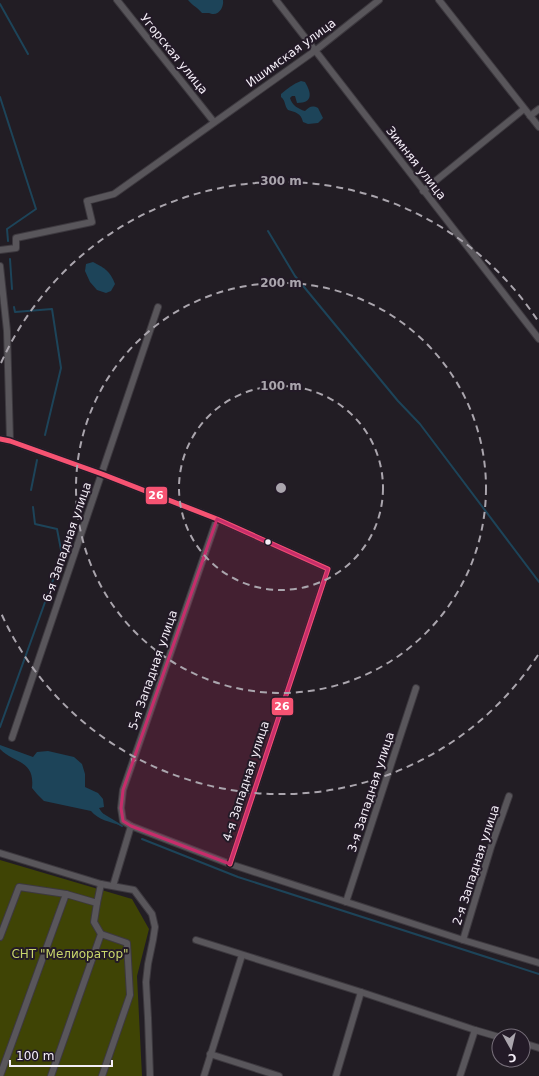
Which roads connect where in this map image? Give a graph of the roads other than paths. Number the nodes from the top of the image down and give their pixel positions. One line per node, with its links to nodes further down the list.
1 (117, 0): 9 (street, Угорская улица)
2 (276, 0): 5 (street, Зимняя улица)
3 (379, 0): 5 (street, Ишимская улица)
4 (438, 0): 6 (street)
5 (316, 50): 9 (street, Ишимская улица); 11 (street, Зимняя улица)
6 (524, 109): 8 (street); 11 (street)
7 (539, 109): 8 (street)
8 (530, 116): 10 (street)
9 (214, 122): 12 (street, Ишимская улица)
10 (539, 127)
11 (423, 191): 15 (street, Зимняя улица)
12 (0, 250)
13 (0, 266): 17 (street)
14 (158, 307): 18 (street, 6-я Западная улица)
15 (539, 339)
16 (0, 439): 17 (street)
17 (10, 441): 18 (street)
18 (102, 474): 19 (street); 21 (street, 6-я Западная улица)
19 (217, 519): 23 (street, 5-я Западная улица, one-way to 23); 25 (street, 4-я Западная улица)
20 (416, 688): 29 (street, 3-я Западная улица)
21 (12, 738)
22 (509, 796): 34 (street, 2-я Западная улица)
23 (131, 826): 25 (street); 27 (street)
24 (0, 853): 26 (street)
25 (230, 864): 29 (street)
26 (102, 884): 27 (street); 30 (street)
27 (113, 886): 44 (street)
28 (66, 894): 30 (street); 32 (street); 41 (street)
29 (346, 902): 34 (street)
30 (97, 903): 31 (street)
31 (101, 934): 42 (street); 43 (street)
32 (0, 937)
33 (196, 940): 35 (street)
34 (463, 940): 36 (street)
35 (242, 955): 37 (street); 40 (street)
36 (539, 963)
37 (361, 992): 38 (street); 47 (street)
38 (475, 1030): 39 (street); 48 (street)
39 (491, 1035)
40 (210, 1054): 45 (street); 46 (street)
41 (0, 1074)
42 (51, 1076)
43 (102, 1076)
44 (150, 1076)
45 (204, 1076)
46 (279, 1076)
47 (336, 1076)
48 (460, 1076)

